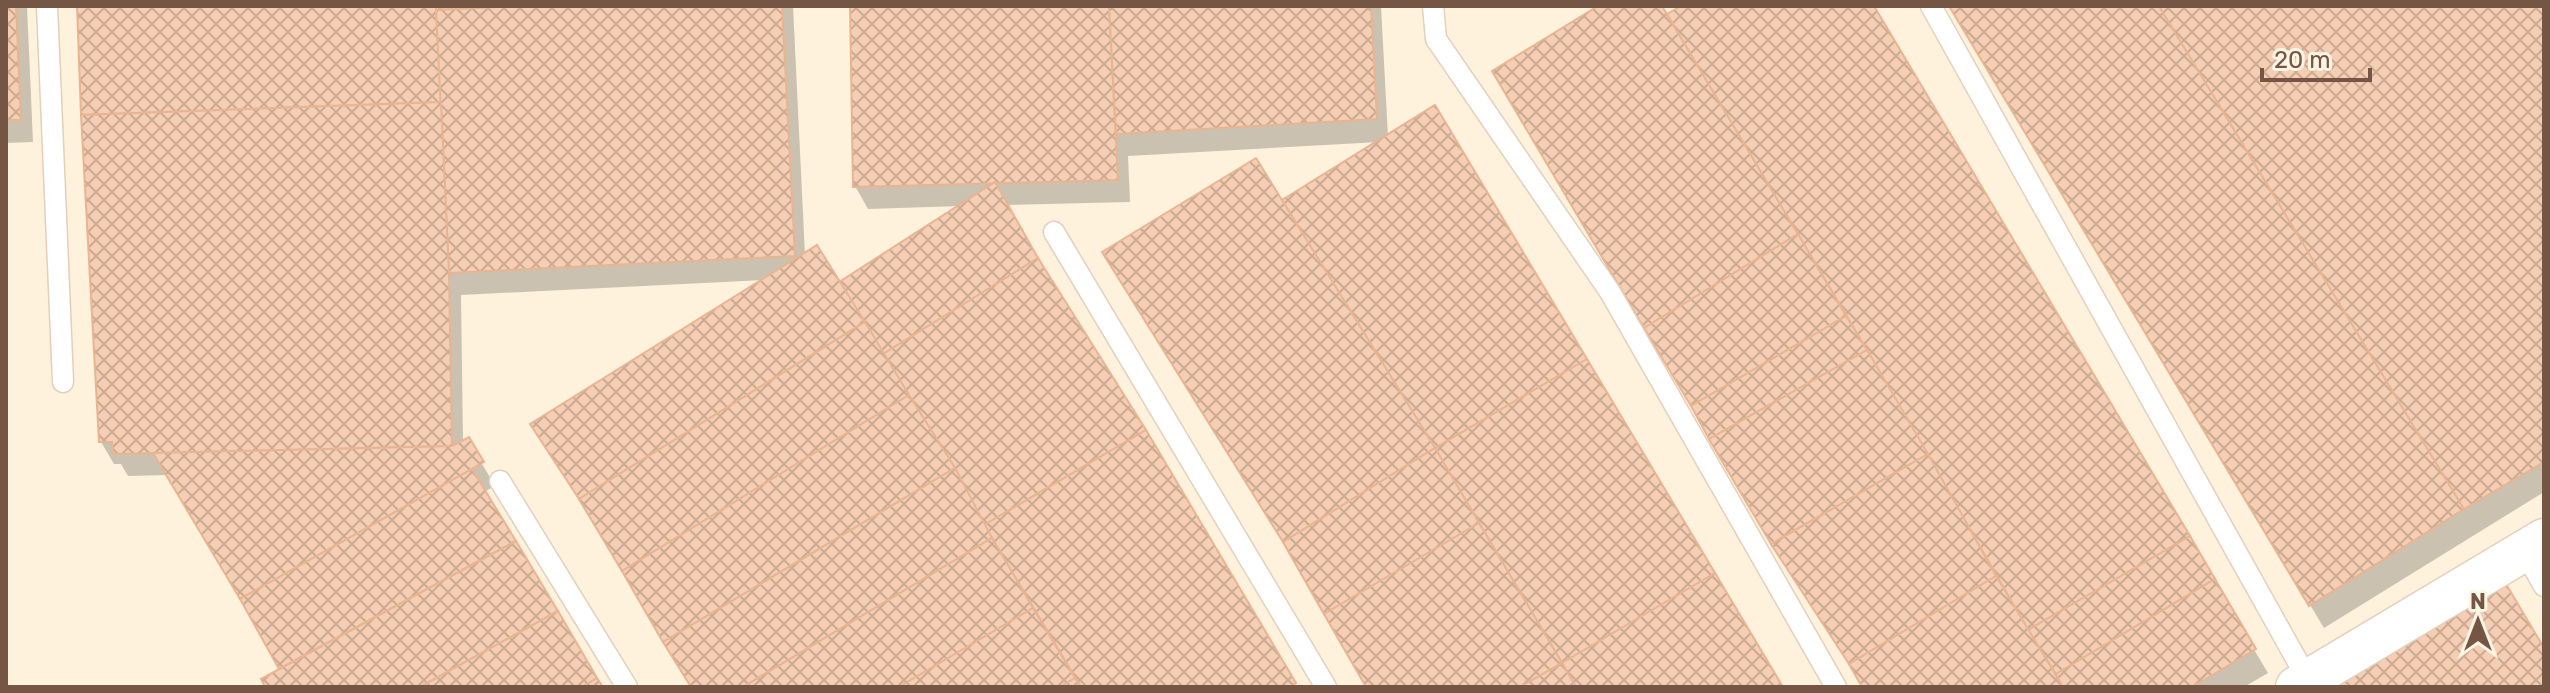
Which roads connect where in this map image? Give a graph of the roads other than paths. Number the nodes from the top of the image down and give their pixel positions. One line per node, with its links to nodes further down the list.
1 (47, 6): 5 (lane)
2 (1433, 6): 12 (lane)
3 (1931, 6): 9 (lane)
4 (1054, 232): 11 (lane)
5 (63, 382)
6 (500, 481): 10 (lane)
7 (2534, 545): 8 (lane); 9 (street)
8 (2544, 586)
9 (2302, 683)
10 (627, 687)
11 (1326, 687)
12 (1836, 687)

